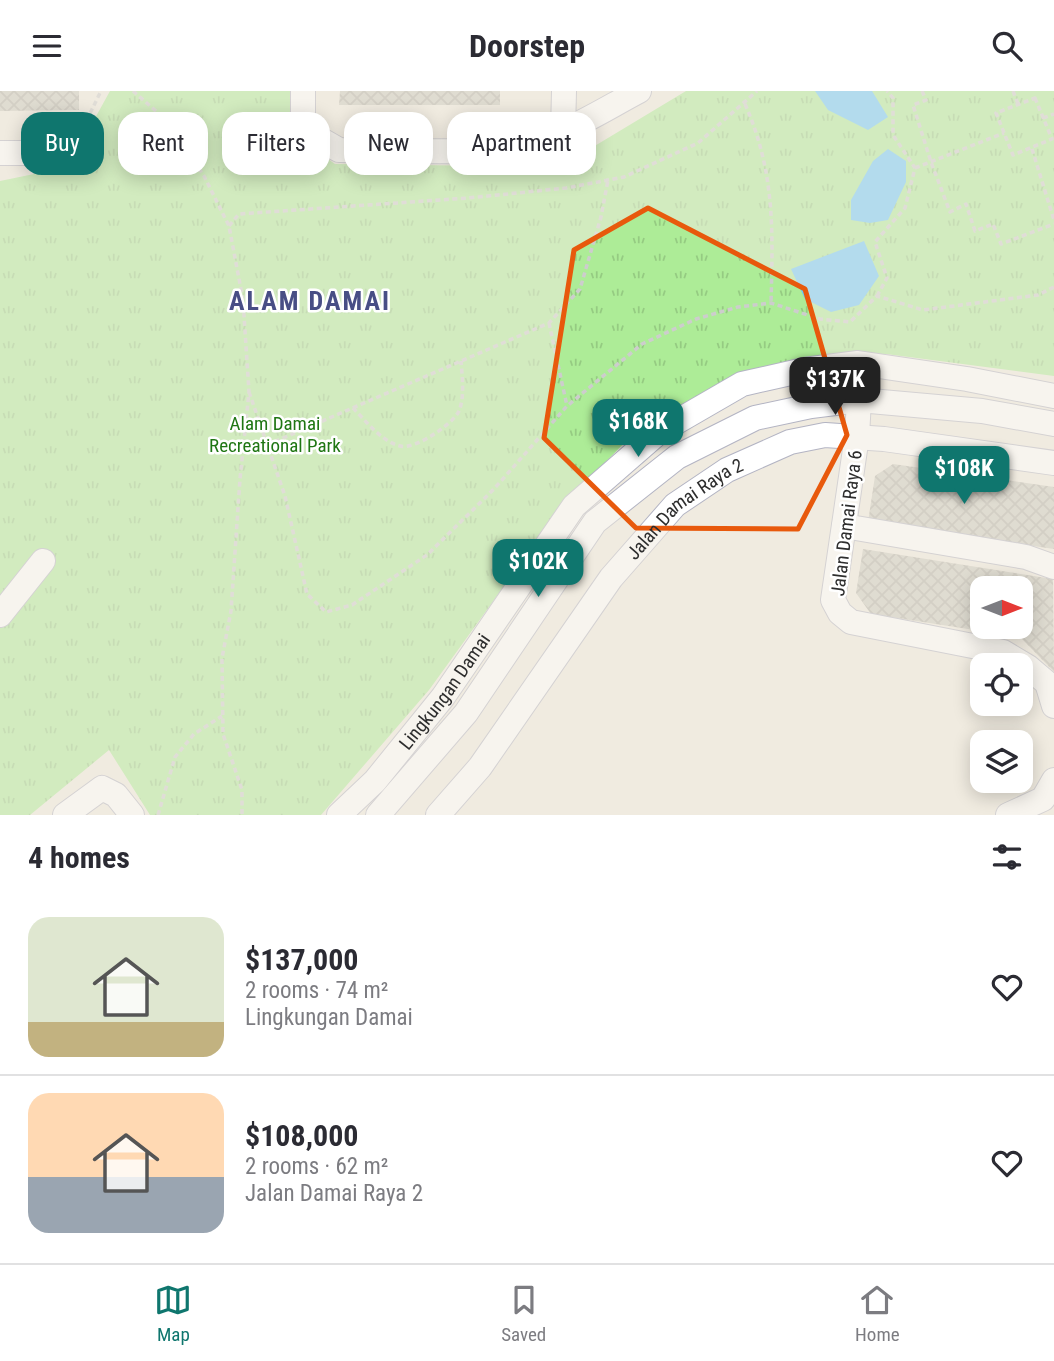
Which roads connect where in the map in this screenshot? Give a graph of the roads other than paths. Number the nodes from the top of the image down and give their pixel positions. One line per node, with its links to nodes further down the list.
1 (303, 91): 6 (street)
2 (564, 91): 4 (street)
3 (639, 91): 5 (street)
4 (563, 112)
5 (596, 114)
6 (447, 149)
7 (0, 153): 8 (street)
8 (21, 153)
9 (1054, 396): 22 (street, Lingkungan Damai)
10 (859, 400): 11 (street, Lingkungan Damai); 12 (street, Jalan Damai Raya 6); 23 (street, Lingkungan Damai)
11 (1054, 424)
12 (857, 436): 13 (street, Jalan Damai Raya 2); 14 (street, Jalan Damai Raya 6); 24 (street, Jalan Damai Raya 2)
13 (1054, 463)
14 (844, 526): 16 (street); 18 (street, Jalan Damai Raya 6)
15 (43, 561): 17 (street)
16 (1054, 567)
17 (0, 615)
18 (1054, 706)
19 (1054, 780): 25 (street)
20 (65, 815): 21 (street)
21 (132, 815)
22 (339, 815)
23 (378, 815)
24 (438, 815)
25 (1009, 815)

